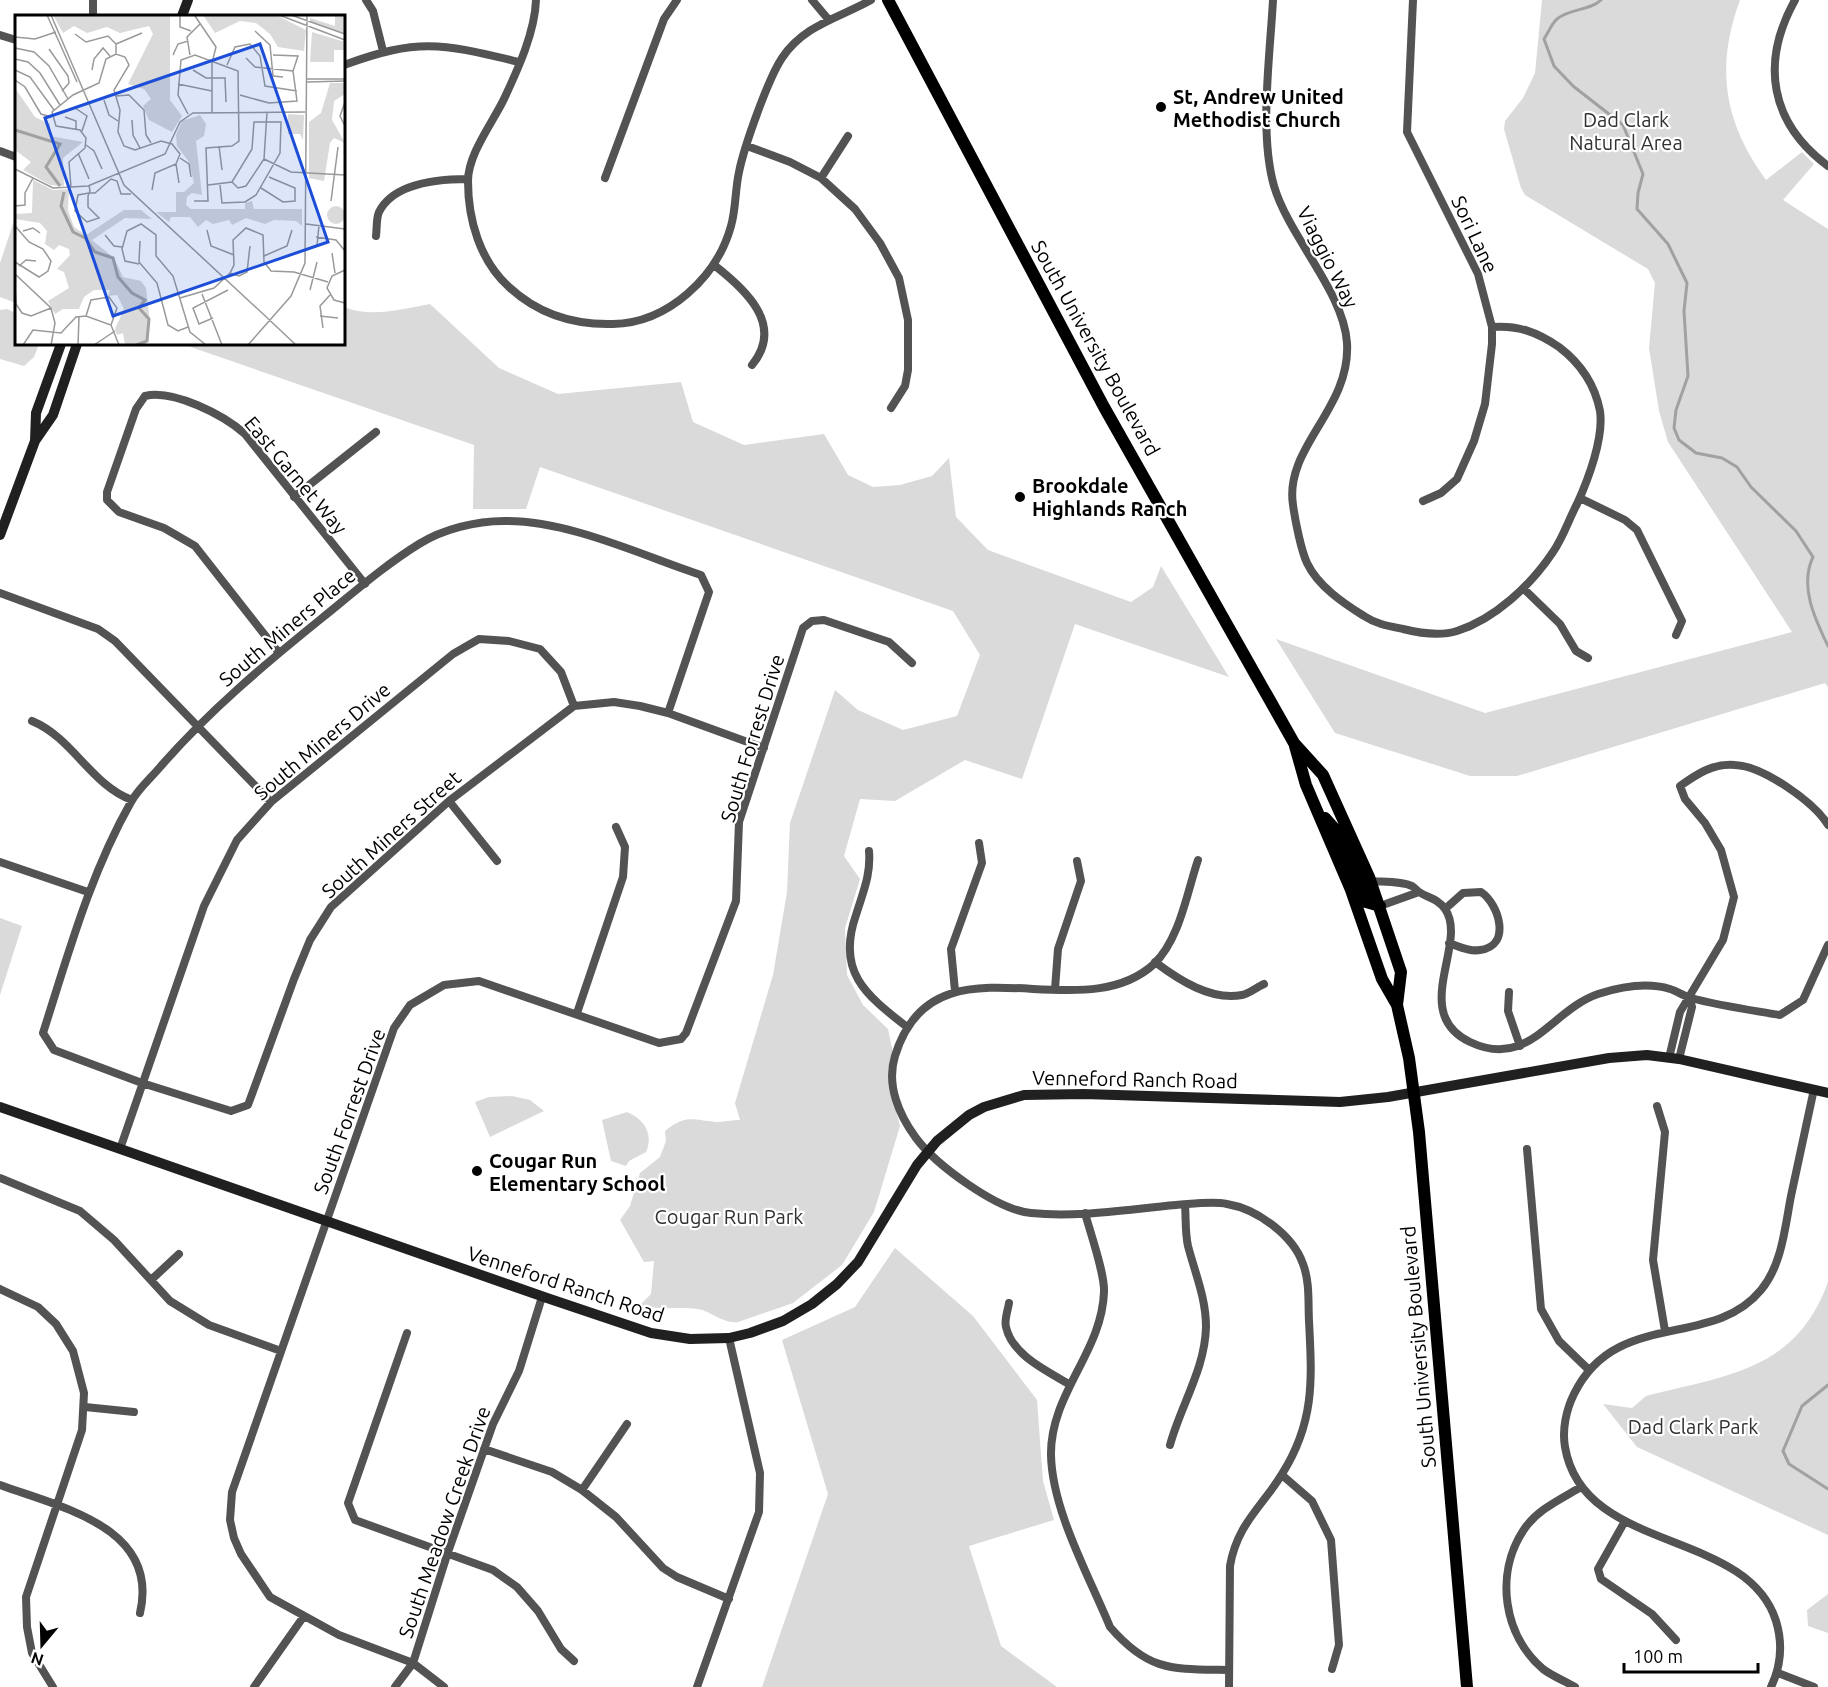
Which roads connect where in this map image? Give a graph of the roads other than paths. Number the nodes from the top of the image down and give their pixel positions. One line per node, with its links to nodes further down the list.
1 (188, 0): 11 (street)
2 (366, 0): 15 (street)
3 (536, 0): 16 (street)
4 (677, 0): 24 (street)
5 (812, 0): 12 (street)
6 (871, 0): 12 (street)
7 (888, 0): 50 (main road, South University Boulevard)
8 (1273, 0): 40 (street, Viaggio Way)
9 (1413, 0): 28 (street, Sori Lane)
10 (1795, 0): 22 (street)
11 (182, 15)
12 (828, 19): 19 (street)
13 (0, 35): 14 (street)
14 (15, 40)
15 (383, 51): 16 (street); 17 (street)
16 (519, 62): 23 (street)
17 (345, 65)
18 (848, 136): 25 (street)
19 (747, 146): 25 (street); 27 (street)
20 (0, 151): 21 (street)
21 (15, 157)
22 (1828, 166)
23 (468, 178): 26 (street); 27 (street)
24 (605, 178)
25 (821, 178): 32 (street)
26 (375, 236)
27 (714, 265): 31 (street)
28 (1492, 327): 36 (street, Viaggio Way); 37 (street, Sori Lane)
29 (61, 345): 34 (street)
30 (77, 345): 34 (street)
31 (752, 365)
32 (891, 408)
33 (376, 432): 35 (street)
34 (34, 441): 38 (street)
35 (294, 497): 39 (street, East Garnet Way); 43 (street, East Garnet Way)
36 (1580, 498): 40 (street, Viaggio Way); 42 (street)
37 (1423, 501)
38 (0, 535)
39 (365, 584): 43 (street, South Miners Place); 47 (street, South Miners Place)
40 (1523, 588): 44 (street)
41 (0, 593): 49 (street)
42 (1676, 635)
43 (279, 653): 49 (street, South Miners Place)
44 (1588, 658)
45 (912, 663): 51 (street, South Forrest Drive)
46 (574, 706): 47 (street); 53 (street, South Miners Street); 54 (street, South Miners Drive)
47 (668, 713): 51 (street)
48 (32, 721): 52 (street)
49 (196, 725): 52 (street, South Miners Place); 54 (street)
50 (1294, 743): 55 (main road, South University Boulevard); 64 (main road, South University Boulevard)
51 (764, 748): 78 (street, South Forrest Drive)
52 (132, 800): 65 (street, South Miners Place)
53 (448, 801): 61 (street); 82 (street, South Miners Street)
54 (271, 802): 82 (street, South Miners Drive)
55 (1318, 810): 67 (main road); 77 (main road, South University Boulevard)
56 (1827, 823): 76 (street)
57 (616, 827): 78 (street)
58 (980, 843): 74 (street)
59 (869, 851): 79 (street)
60 (1198, 860): 71 (street)
61 (497, 861)
62 (1077, 861): 73 (street)
63 (0, 862): 65 (street)
64 (1371, 881): 66 (street); 67 (main road, South University Boulevard)
65 (88, 892): 82 (street, South Miners Place)
66 (1419, 892): 67 (street); 68 (street)
67 (1380, 906): 77 (main road, South University Boulevard)
68 (1445, 909): 69 (street); 69 (street)
69 (1449, 943): 80 (street)
70 (1828, 945): 76 (street)
71 (1155, 962): 72 (street); 73 (street)
72 (1264, 984)
73 (1055, 989): 74 (street)
74 (956, 991): 79 (street)
75 (1509, 992): 80 (street)
76 (1689, 998): 80 (street); 81 (street)
77 (1397, 1005): 84 (main road, South University Boulevard)
78 (577, 1013): 94 (street, South Forrest Drive)
79 (907, 1027): 90 (street)
80 (1520, 1046)
81 (1674, 1058): 83 (street, Venneford Ranch Road); 84 (street, Venneford Ranch Road)
82 (142, 1083): 88 (street, South Miners Drive)
83 (1814, 1089): 85 (street, Venneford Ranch Road); 100 (street)
84 (1414, 1092): 90 (street, Venneford Ranch Road); 133 (main road, South University Boulevard)
85 (1828, 1093)
86 (1657, 1106): 100 (street)
87 (0, 1107): 88 (street, Venneford Ranch Road)
88 (120, 1149): 94 (street, Venneford Ranch Road)
89 (1527, 1149): 104 (street)
90 (927, 1152): 93 (street); 102 (street, Venneford Ranch Road)
91 (0, 1178): 96 (street)
92 (1185, 1204): 93 (street); 109 (street); 111 (street)
93 (1085, 1212): 105 (street)
94 (327, 1222): 98 (street, Venneford Ranch Road); 103 (street, South Forrest Drive)
95 (179, 1254): 96 (street)
96 (151, 1280): 103 (street)
97 (0, 1288): 106 (street)
98 (542, 1297): 102 (street, Venneford Ranch Road); 110 (street, South Meadow Creek Drive)
99 (1009, 1303): 105 (street)
100 (1665, 1331): 104 (street)
101 (407, 1333): 117 (street)
102 (729, 1338): 118 (street)
103 (281, 1351): 120 (street, South Forrest Drive)
104 (1589, 1370): 113 (street)
105 (1069, 1384): 125 (street)
106 (85, 1407): 107 (street); 115 (street)
107 (134, 1412)
108 (627, 1424): 114 (street)
109 (1170, 1445)
110 (484, 1449): 114 (street); 117 (street, South Meadow Creek Drive)
111 (1282, 1475): 124 (street); 125 (street)
112 (0, 1485): 115 (street)
113 (1581, 1487): 116 (street); 134 (street)
114 (582, 1490): 118 (street)
115 (56, 1505): 119 (street); 127 (street)
116 (1625, 1521): 121 (street); 126 (street)
117 (447, 1555): 122 (street); 123 (street, South Meadow Creek Drive)
118 (729, 1599): 131 (street)
119 (140, 1613)
120 (304, 1616): 123 (street, South Forrest Drive); 128 (street)
121 (1676, 1641)
122 (574, 1661)
123 (413, 1663): 129 (street, South Meadow Creek Drive); 130 (street, South Forrest Drive)
124 (1332, 1669)
125 (1229, 1670): 132 (street)
126 (1778, 1673): 135 (street); 136 (street)
127 (53, 1687)
128 (254, 1687)
129 (396, 1687)
130 (444, 1687)
131 (698, 1687)
132 (1229, 1687)
133 (1467, 1687)
134 (1575, 1687)
135 (1772, 1687)
136 (1814, 1687)

